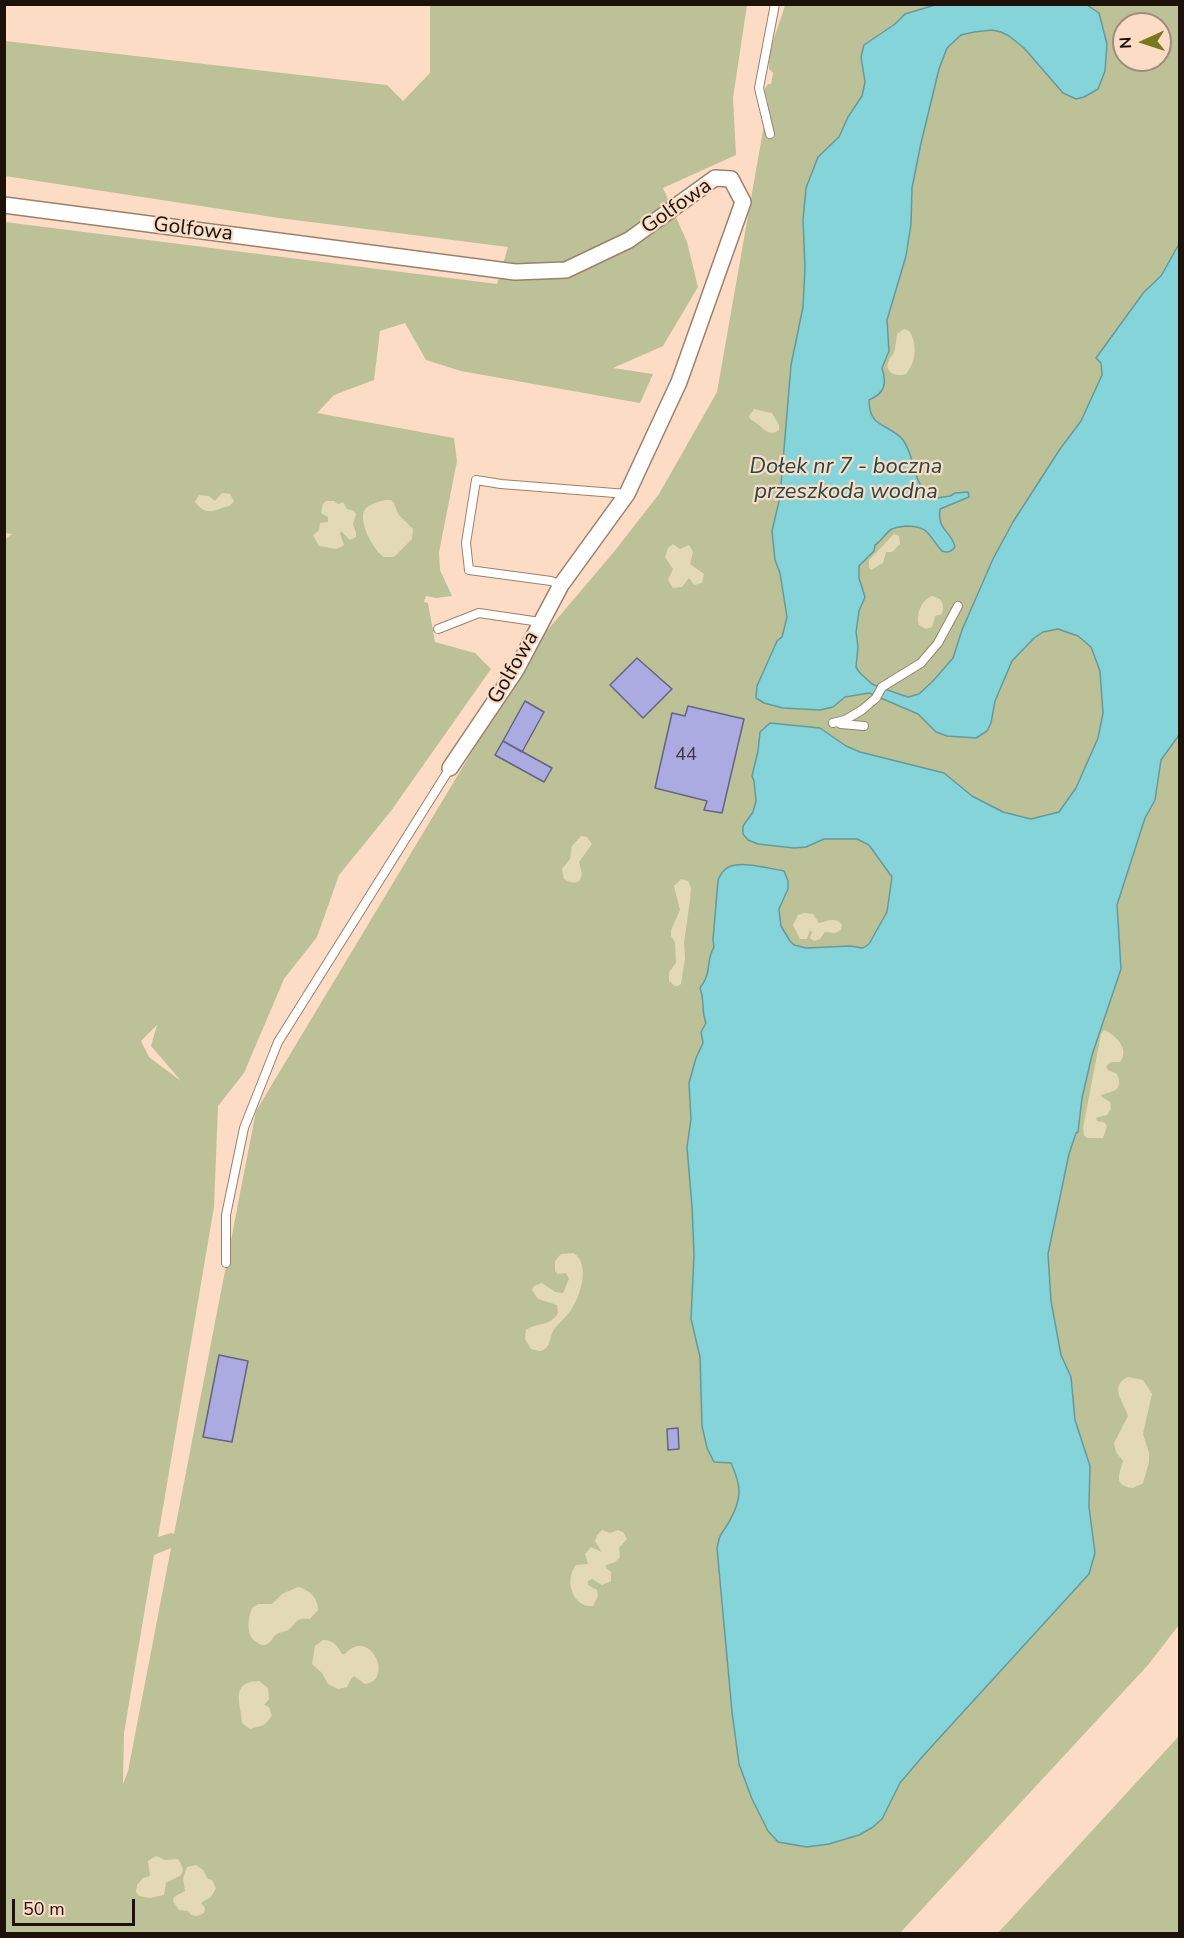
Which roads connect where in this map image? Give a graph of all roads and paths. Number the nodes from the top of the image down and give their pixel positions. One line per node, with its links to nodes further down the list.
1 (776, 4): 2 (lane)
2 (770, 134)
3 (4, 205): 4 (street, Golfowa)
4 (627, 494): 5 (street, Golfowa); 5 (lane)
5 (561, 585): 7 (street, Golfowa)
6 (958, 606): 9 (lane)
7 (540, 622): 8 (lane); 10 (street, Golfowa)
8 (438, 629)
9 (864, 726)
10 (450, 768): 11 (lane)
11 (226, 1263)

